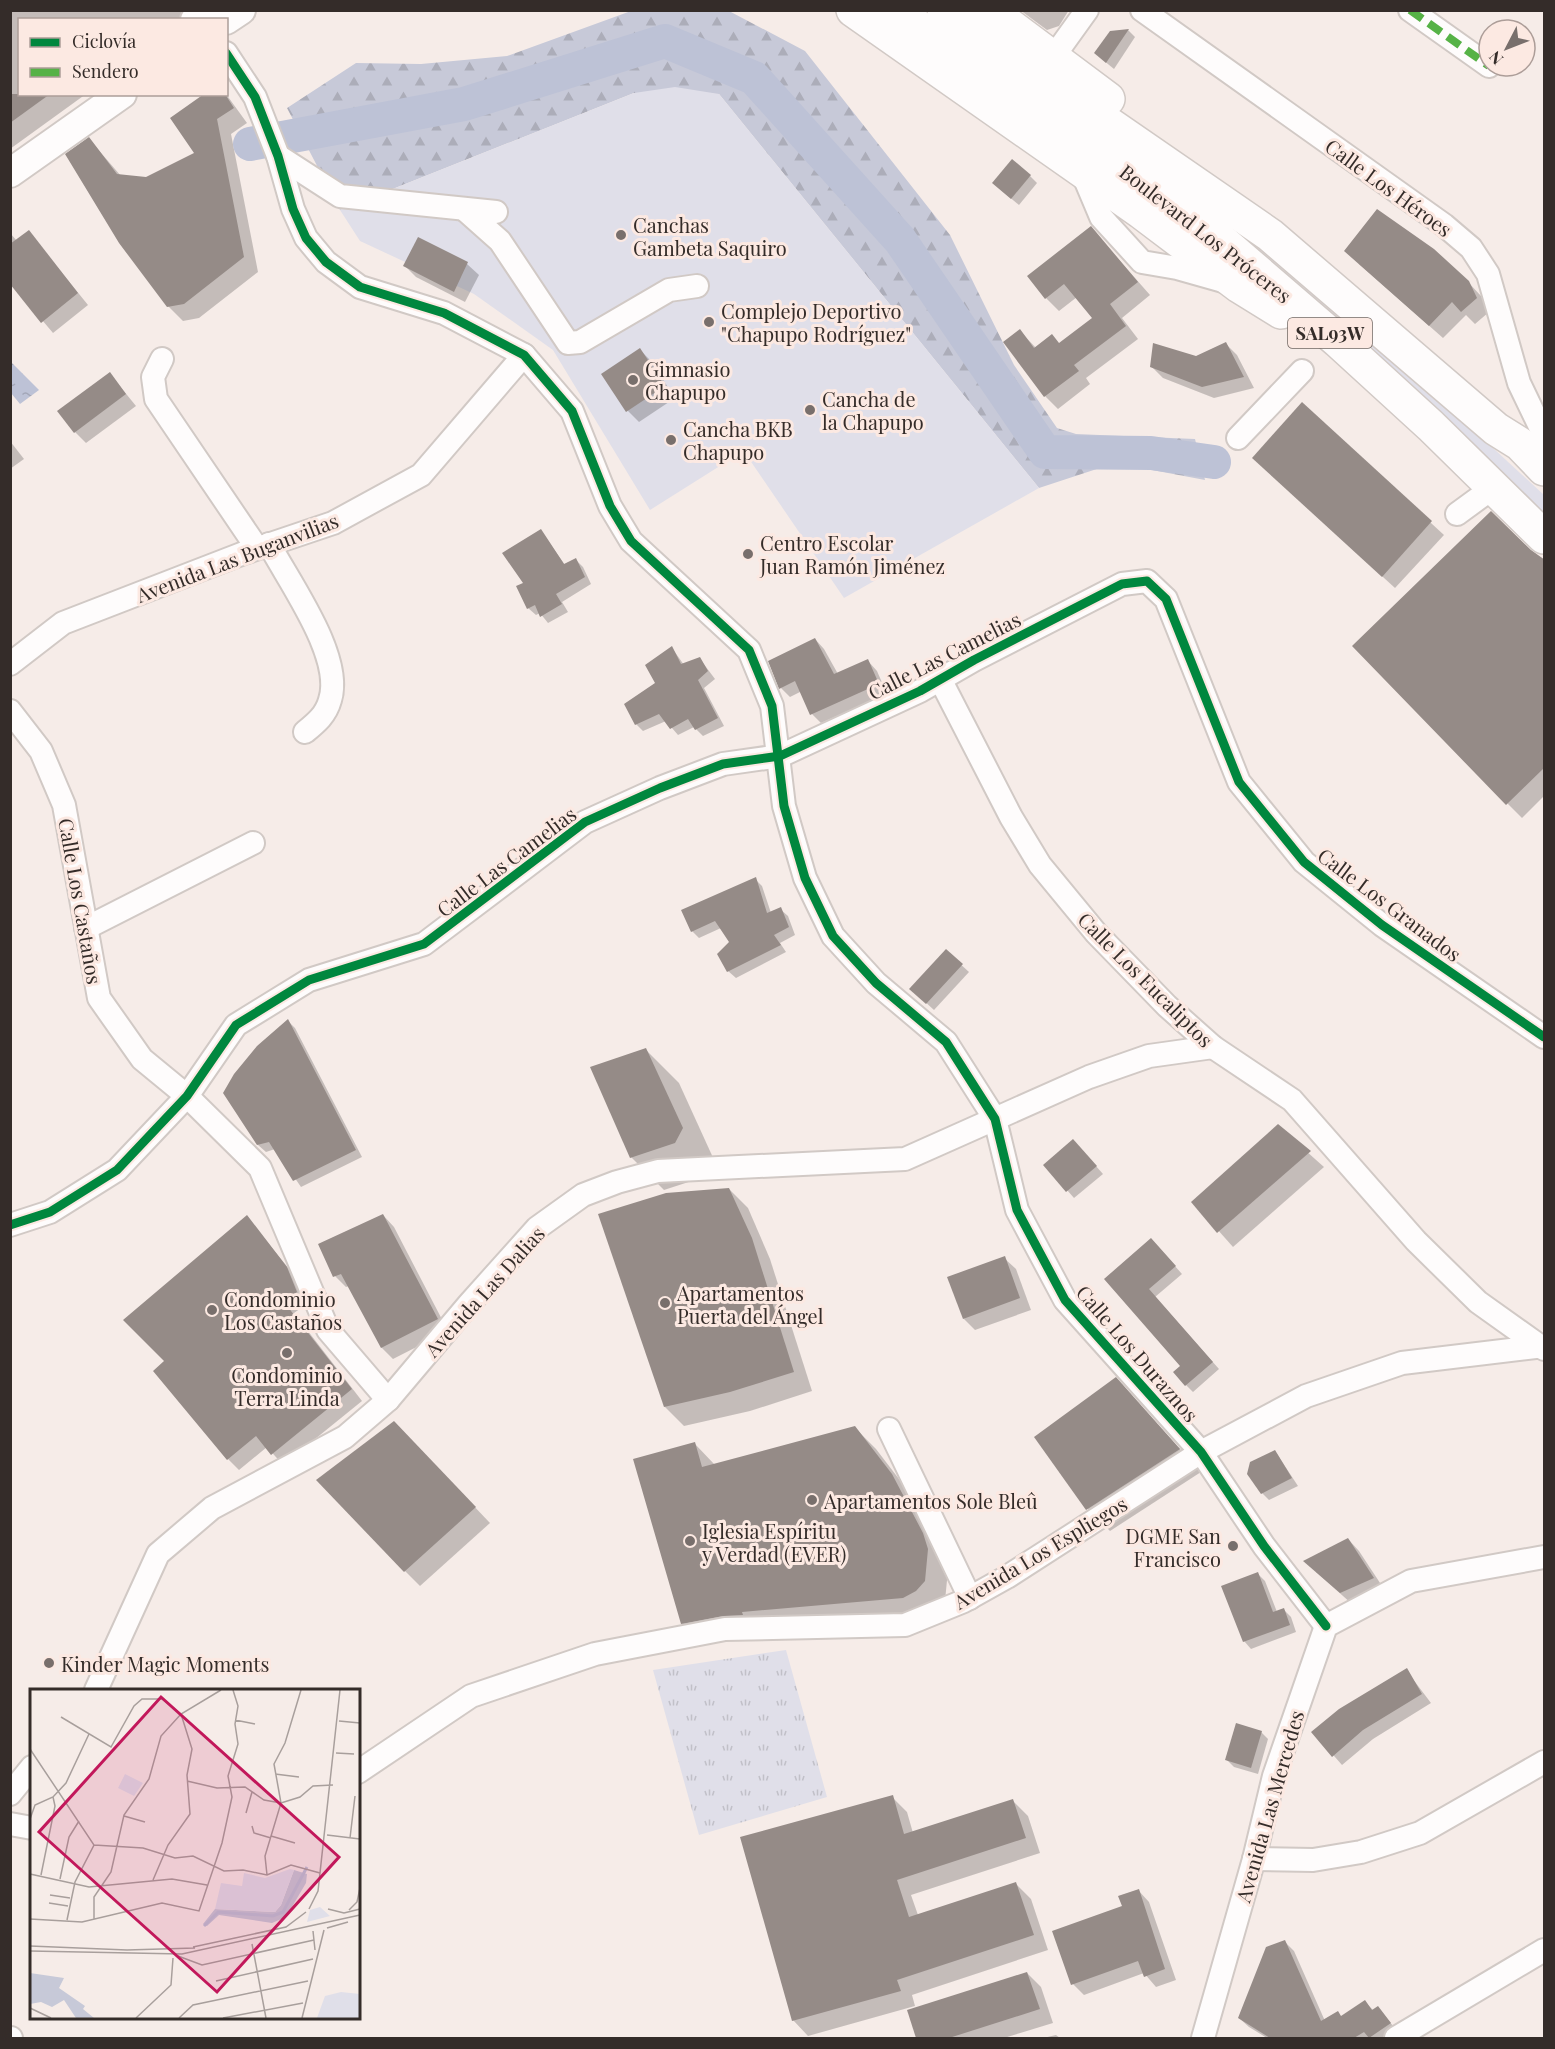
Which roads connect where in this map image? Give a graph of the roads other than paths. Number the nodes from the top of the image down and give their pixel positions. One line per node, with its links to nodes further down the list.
1 (241, 10): 9 (main road)
2 (853, 10): 17 (highway)
3 (894, 10): 17 (highway, Boulevard Los Próceres / SAL93W)
4 (944, 10): 21 (highway, Boulevard Los Próceres / SAL93W)
5 (989, 10): 11 (highway)
6 (1087, 10): 11 (street)
7 (1142, 10): 28 (street, Calle Los Héroes)
8 (1410, 10): 12 (street)
9 (228, 19)
10 (228, 56): 16 (street, Calle Los Duraznos)
11 (1054, 57): 21 (highway)
12 (1477, 58)
13 (85, 96): 15 (main road)
14 (119, 96): 18 (main road)
15 (10, 149)
16 (278, 156): 19 (street); 23 (street, Calle Los Duraznos)
17 (1090, 161): 26 (highway); 26 (highway, Boulevard Los Próceres / SAL93W)
18 (10, 173)
19 (464, 209): 20 (street); 22 (street)
20 (496, 212)
21 (1270, 235): 28 (highway, Boulevard Los Próceres / SAL93W)
22 (697, 286)
23 (524, 355): 33 (street, Avenida Las Buganvilias); 39 (street, Calle Los Duraznos)
24 (162, 359): 33 (street)
25 (1302, 370): 27 (street)
26 (1431, 426): 30 (highway, Boulevard Los Próceres / SAL93W)
27 (1238, 438)
28 (1536, 444): 29 (highway, Boulevard Los Próceres / SAL93W)
29 (1545, 469)
30 (1494, 488): 31 (street); 32 (highway, Boulevard Los Próceres / SAL93W)
31 (1457, 514)
32 (1545, 537)
33 (263, 546): 35 (street, Avenida Las Buganvilias); 38 (street)
34 (1148, 581): 36 (street, Calle Las Camelias); 43 (street, Calle Los Granados)
35 (10, 664)
36 (940, 679): 39 (street, Calle Las Camelias); 42 (street, Calle Los Eucaliptos)
37 (10, 711): 41 (street, Calle Los Castaños)
38 (305, 732)
39 (780, 756): 46 (street, Calle Las Camelias); 47 (street, Calle Los Duraznos)
40 (253, 843): 41 (street)
41 (86, 928): 46 (street, Calle Los Castaños)
42 (1182, 1021): 44 (street, Calle Los Eucaliptos); 45 (street)
43 (1545, 1037)
44 (1213, 1047): 45 (street, Avenida Las Dalias); 49 (street, Calle Los Eucaliptos)
45 (1174, 1052): 47 (street, Avenida Las Dalias)
46 (187, 1096): 48 (street, Calle Las Camelias); 50 (street, Calle Los Castaños)
47 (995, 1119): 50 (street, Avenida Las Dalias); 52 (street, Calle Los Duraznos)
48 (10, 1225)
49 (1544, 1347): 52 (street, Avenida Los Espliegos)
50 (388, 1400): 56 (street, Avenida Las Dalias)
51 (889, 1429): 54 (street)
52 (1201, 1452): 54 (street, Avenida Los Espliegos); 55 (street, Calle Los Duraznos)
53 (1545, 1557): 55 (street)
54 (970, 1598): 59 (street, Avenida Los Espliegos)
55 (1326, 1626): 63 (street, Avenida Las Mercedes)
56 (96, 1689)
57 (1545, 1762): 63 (street)
58 (30, 1769): 60 (street)
59 (360, 1771)
60 (10, 1794)
61 (10, 1824): 62 (street)
62 (30, 1828)
63 (1254, 1859): 65 (street, Avenida Las Mercedes)
64 (1545, 1950): 66 (street)
65 (1203, 2038)
66 (1396, 2038)

